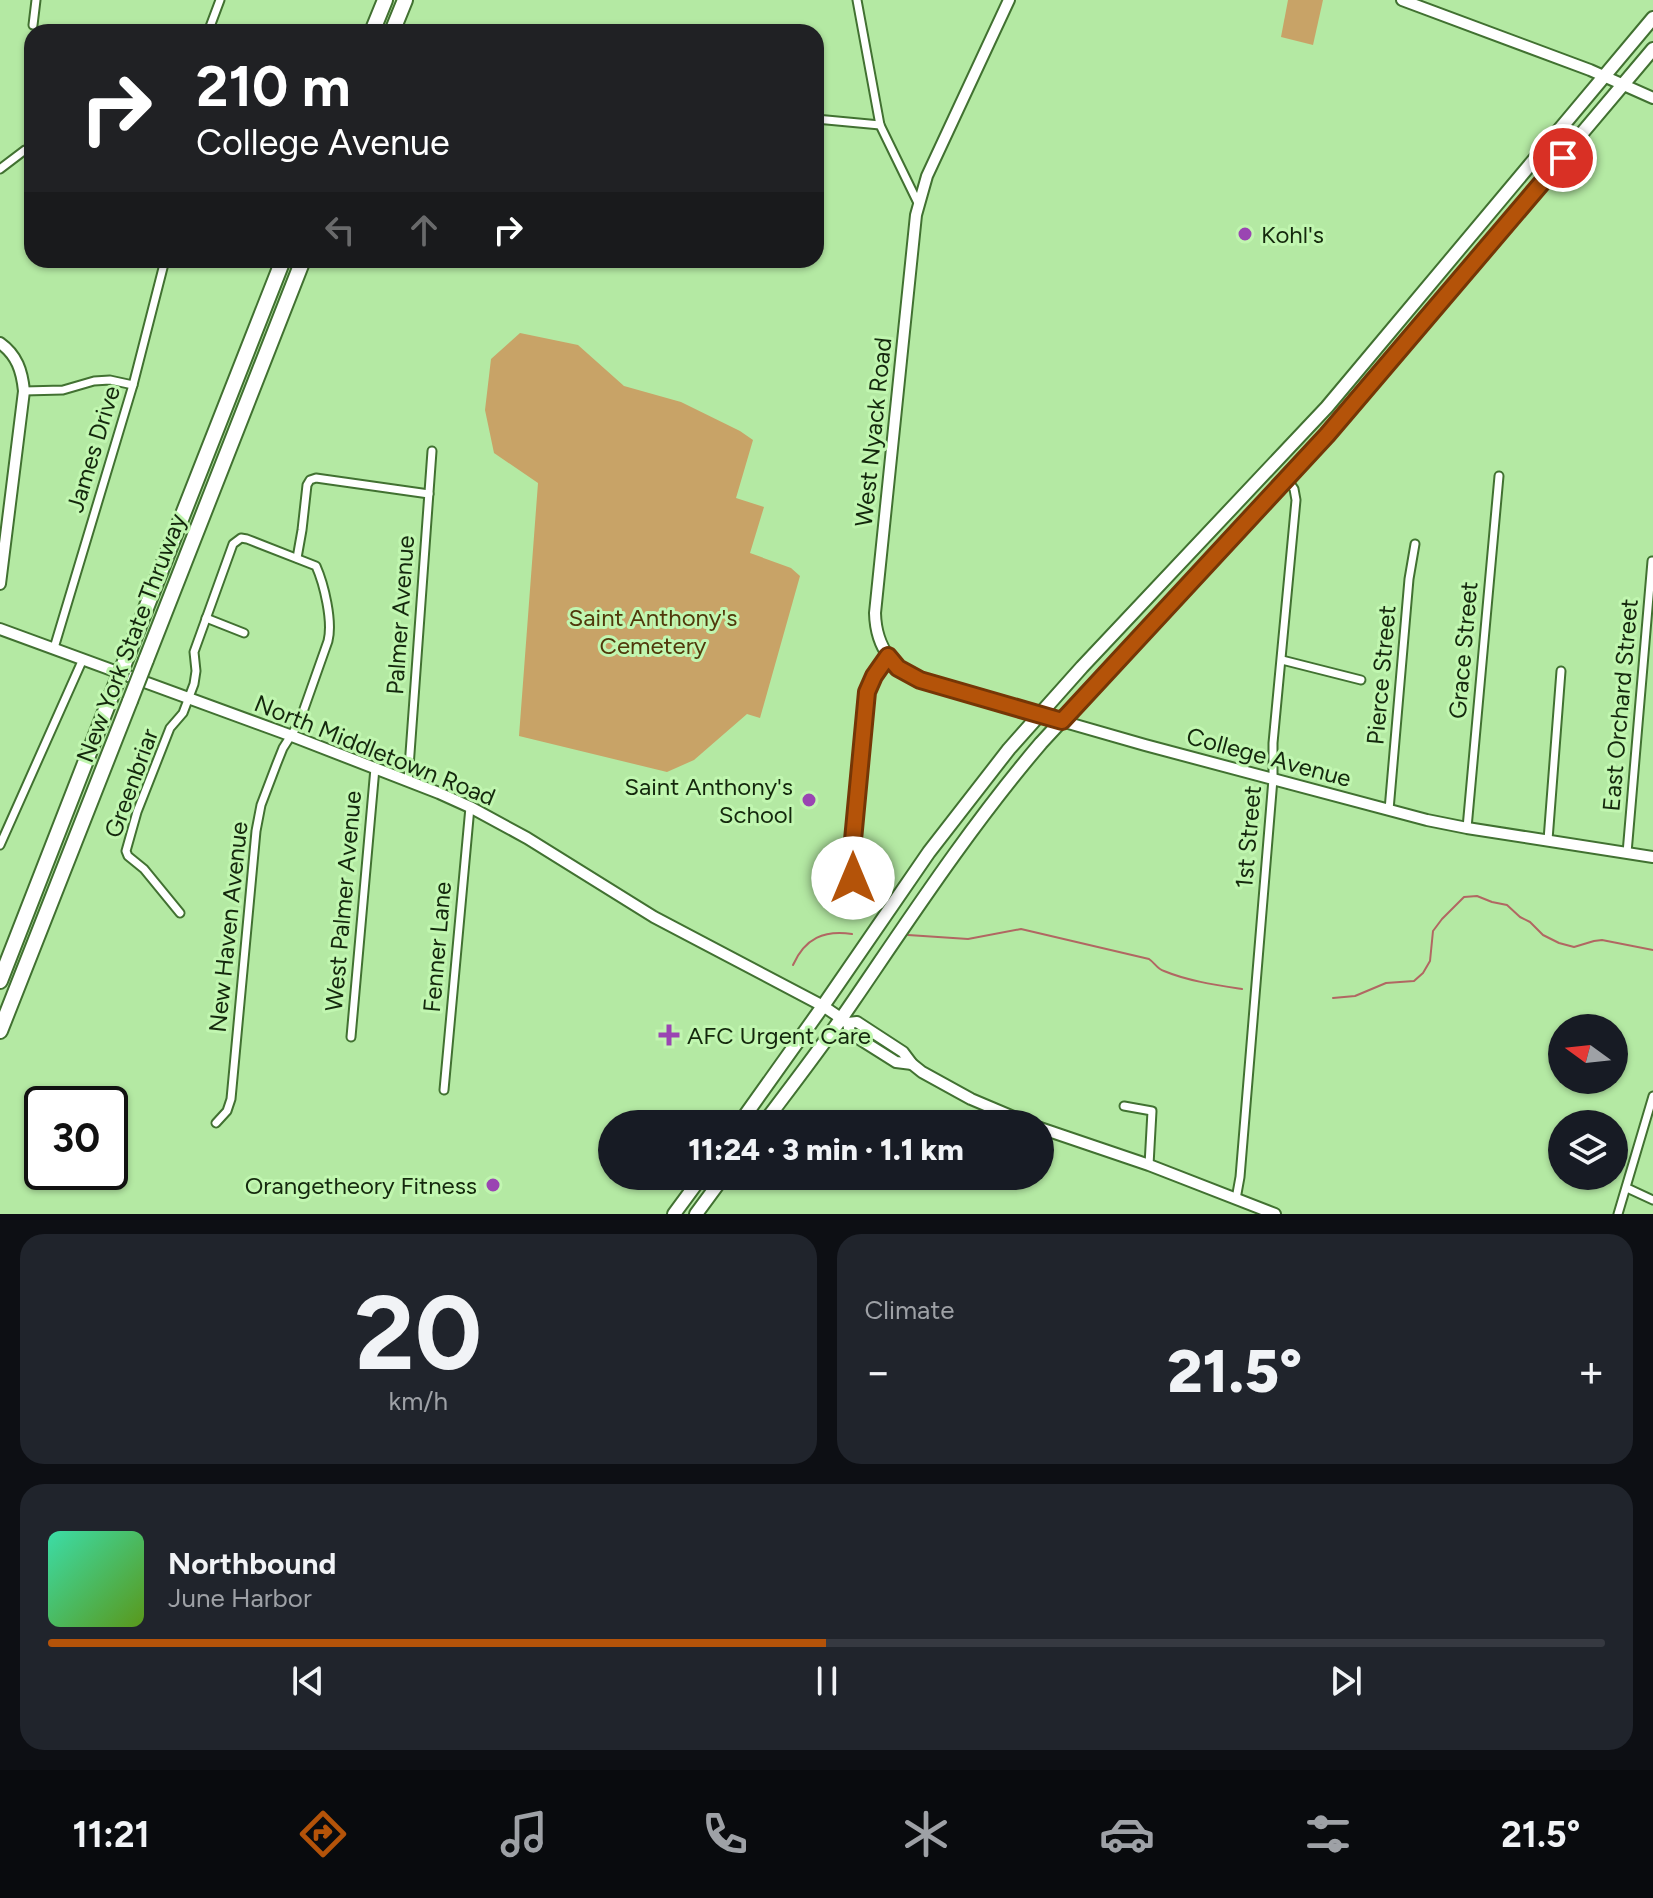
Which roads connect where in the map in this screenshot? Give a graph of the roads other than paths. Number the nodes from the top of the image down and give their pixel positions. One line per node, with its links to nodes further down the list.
1 (36, 0): 9 (street)
2 (220, 0): 10 (street)
3 (385, 0): 11 (highway)
4 (405, 0): 12 (highway)
5 (857, 0): 18 (street)
6 (1009, 0): 21 (street, West Nyack Road)
7 (1402, 0): 14 (street)
8 (1653, 18): 14 (main road)
9 (33, 24)
10 (211, 24)
11 (375, 24)
12 (395, 24)
13 (1653, 49): 15 (main road)
14 (1604, 76): 15 (street); 47 (main road)
15 (1624, 85): 16 (street); 30 (main road)
16 (1653, 98)
17 (824, 120): 18 (street)
18 (880, 125): 21 (street)
19 (24, 151): 20 (street)
20 (0, 169)
21 (918, 203): 41 (street, West Nyack Road)
22 (163, 268): 26 (street, James Drive)
23 (280, 268): 62 (highway, New York State Thruway, bridge)
24 (300, 268): 65 (highway, New York State Thruway, bridge)
25 (0, 343): 27 (street)
26 (133, 385): 27 (street); 40 (street, James Drive)
27 (24, 391): 32 (street)
28 (432, 451): 31 (street, Palmer Avenue)
29 (1499, 476): 55 (street, Grace Street)
30 (1287, 479): 43 (street, 1st Street); 48 (main road)
31 (429, 494): 34 (street); 52 (street, Palmer Avenue)
32 (5, 503): 36 (street)
33 (1415, 544): 54 (street, Pierce Street)
34 (297, 558): 37 (street); 49 (street, New Haven Avenue)
35 (1652, 561): 58 (street, East Orchard Street)
36 (0, 584)
37 (206, 618): 39 (street); 46 (street)
38 (0, 629): 40 (street, North Middletown Road)
39 (244, 633)
40 (54, 648): 42 (street, North Middletown Road)
41 (888, 656): 47 (street, College Avenue); 60 (street)
42 (83, 659): 46 (street, North Middletown Road); 57 (street)
43 (1282, 660): 45 (street); 51 (street, 1st Street)
44 (1561, 671): 56 (street)
45 (1361, 680)
46 (189, 697): 49 (street, North Middletown Road); 61 (street, Greenbriar)
47 (1039, 714): 48 (street, College Avenue); 63 (main road)
48 (1062, 721): 51 (street, College Avenue); 64 (main road)
49 (292, 736): 50 (street, North Middletown Road); 73 (street, New Haven Avenue)
50 (375, 768): 52 (street, North Middletown Road); 66 (street, West Palmer Avenue)
51 (1273, 779): 54 (street, College Avenue); 81 (street, 1st Street)
52 (408, 781): 53 (street, North Middletown Road)
53 (470, 807): 63 (street, North Middletown Road); 67 (street, Fenner Lane)
54 (1389, 810): 55 (street, College Avenue)
55 (1467, 828): 56 (street, College Avenue)
56 (1548, 840): 58 (street, College Avenue)
57 (0, 845)
58 (1627, 853): 59 (street, College Avenue)
59 (1653, 857)
60 (853, 878)
61 (180, 913)
62 (0, 981)
63 (823, 1006): 64 (street, North Middletown Road); 70 (main road)
64 (845, 1021): 71 (main road); 72 (street, North Middletown Road)
65 (0, 1031)
66 (351, 1037)
67 (444, 1090)
68 (1653, 1096): 76 (street)
69 (1124, 1106): 75 (street)
70 (749, 1110)
71 (774, 1110)
72 (998, 1110)
73 (216, 1123)
74 (1054, 1133): 75 (street)
75 (1149, 1165): 81 (street)
76 (1628, 1184)
77 (1628, 1188): 82 (street)
78 (692, 1190): 83 (main road)
79 (714, 1190): 84 (main road)
80 (1626, 1190): 86 (street)
81 (1236, 1199): 85 (street)
82 (1653, 1200)
83 (674, 1214)
84 (696, 1214)
85 (1275, 1214)
86 (1618, 1214)

